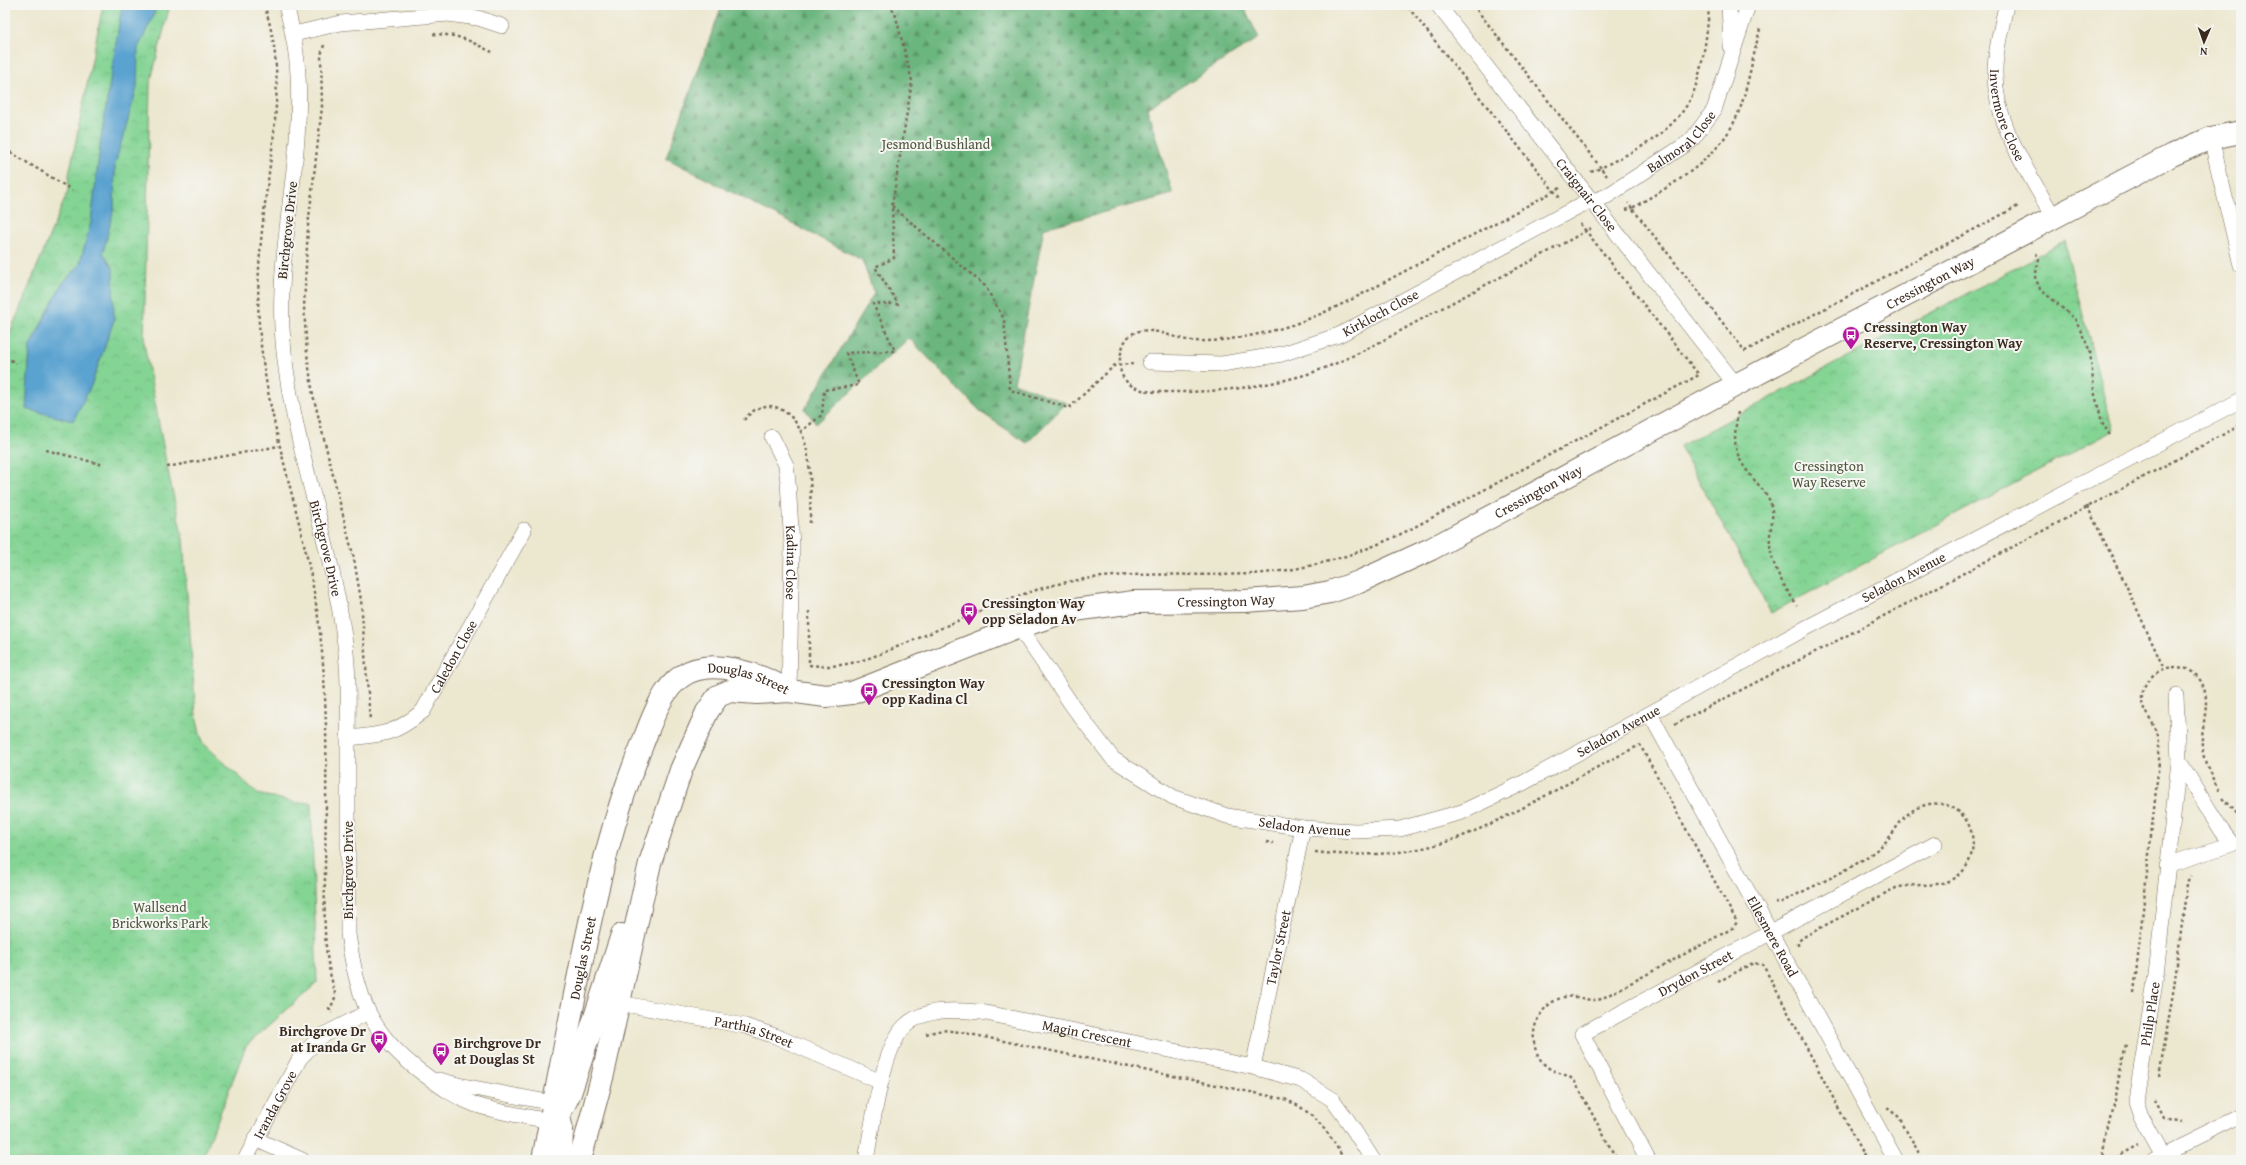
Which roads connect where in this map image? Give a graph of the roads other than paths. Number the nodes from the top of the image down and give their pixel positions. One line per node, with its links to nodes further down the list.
1 (286, 5): 7 (street, Birchgrove Drive)
2 (1438, 5): 11 (street, Craignair Close)
3 (1729, 5): 8 (street, Balmoral Close)
4 (1748, 5): 8 (street, Balmoral Close)
5 (2006, 5): 12 (street, Invermore Close)
6 (502, 26): 7 (street)
7 (294, 34): 23 (street, Birchgrove Drive)
8 (1732, 51): 11 (street, Balmoral Close)
9 (2241, 132): 10 (street, Cressington Way)
10 (2212, 138): 12 (street, Cressington Way); 13 (street)
11 (1593, 201): 14 (street, Kirkloch Close); 15 (street, Craignair Close)
12 (2053, 217): 15 (street, Cressington Way)
13 (2241, 265)
14 (1150, 362)
15 (1736, 384): 19 (street, Cressington Way)
16 (2241, 400): 22 (street, Seladon Avenue)
17 (772, 438): 20 (street, Kadina Close)
18 (524, 530): 23 (street, Caledon Close)
19 (1019, 627): 20 (street, Cressington Way); 25 (street, Seladon Avenue)
20 (789, 691): 27 (street, Douglas Street); 34 (street, Douglas Street)
21 (2176, 696): 24 (street, Philp Place)
22 (1650, 714): 25 (street, Seladon Avenue); 29 (street, Ellesmere Road)
23 (348, 738): 31 (street, Birchgrove Drive)
24 (2179, 761): 28 (street, Philp Place); 28 (street, Philp Place)
25 (1303, 828): 32 (street, Taylor Street)
26 (1935, 844): 29 (street, Drydon Street)
27 (650, 863): 30 (street, Douglas Street); 34 (street)
28 (2167, 865): 37 (street, Philp Place)
29 (1770, 932): 45 (street, Drydon Street); 46 (street, Ellesmere Road)
30 (619, 1003): 33 (street, Parthia Street); 42 (street, Douglas Street)
31 (368, 1012): 34 (street, Birchgrove Drive); 36 (street, Iranda Grove)
32 (1253, 1067): 33 (street, Magin Crescent); 44 (street, Magin Crescent)
33 (881, 1082): 43 (street, Magin Crescent)
34 (554, 1112): 40 (street, Douglas Street); 41 (street)
35 (2241, 1117): 37 (street)
36 (255, 1139): 38 (street, Iranda Grove); 39 (street)
37 (2158, 1158)
38 (245, 1160)
39 (302, 1160)
40 (543, 1160)
41 (560, 1160)
42 (580, 1160)
43 (866, 1160)
44 (1373, 1160)
45 (1648, 1160)
46 (1896, 1160)

